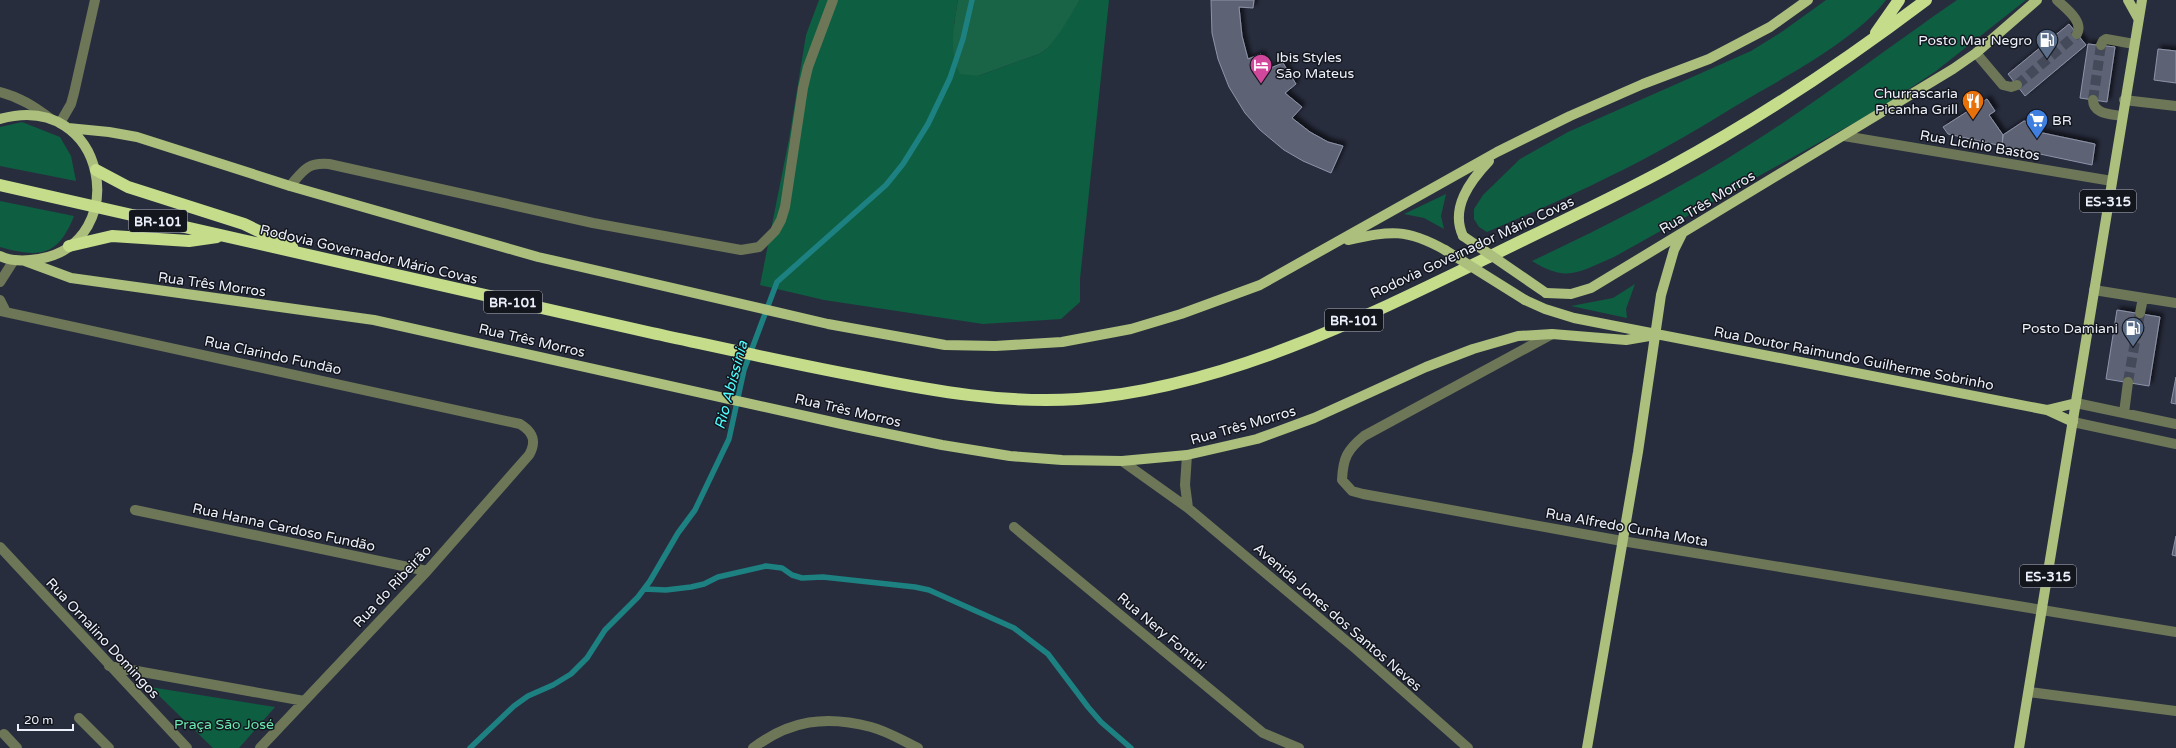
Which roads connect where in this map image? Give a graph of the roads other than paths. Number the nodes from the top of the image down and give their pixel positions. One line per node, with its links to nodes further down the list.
1 (95, 0): 23 (street)
2 (833, 0): 29 (street)
3 (1808, 0): 25 (main road, Rua Três Morros)
4 (1899, 0): 12 (highway)
5 (1926, 0): 12 (highway, Rodovia Governador Mário Covas / BR-101)
6 (2036, 0): 15 (main road, Rua Três Morros)
7 (2057, 0): 11 (street)
8 (2128, 0): 10 (main road)
9 (2142, 0): 10 (main road, ES-315)
10 (2138, 18): 13 (main road, ES-315)
11 (2077, 34)
12 (1870, 43): 36 (highway, Rodovia Governador Mário Covas / BR-101)
13 (2134, 44): 14 (street); 19 (main road, ES-315)
14 (2101, 45)
15 (1976, 53): 16 (street); 24 (main road, Rua Três Morros)
16 (2016, 85)
17 (0, 92): 23 (street)
18 (2093, 100): 21 (street)
19 (2124, 100): 20 (street); 21 (main road, ES-315)
20 (2176, 106)
21 (2121, 116): 27 (main road, ES-315)
22 (0, 119): 23 (main road, Rua Três Morros)
23 (60, 124): 26 (main road); 29 (main road, Rua Três Morros)
24 (1844, 136): 27 (street, Rua Licínio Bastos); 31 (main road, Rua Três Morros)
25 (1498, 152): 31 (main road, Rua Três Morros, bridge); 33 (main road, Rua Três Morros)
26 (96, 170): 30 (main road); 36 (highway)
27 (2112, 181): 40 (main road, ES-315)
28 (0, 185): 30 (highway, Rodovia Governador Mário Covas / BR-101)
29 (290, 186): 33 (main road, Rua Três Morros)
30 (96, 206): 32 (highway, Rodovia Governador Mário Covas / BR-101); 34 (main road)
31 (1683, 233): 47 (main road)
32 (221, 236): 34 (highway); 36 (highway, Rodovia Governador Mário Covas / BR-101)
33 (1337, 242): 47 (main road, Rua Doutor Raimundo Guilherme Sobrinho, bridge)
34 (70, 246): 38 (main road)
35 (0, 256): 37 (main road)
36 (309, 256)
37 (14, 260): 38 (main road); 39 (street)
38 (25, 261): 57 (main road, Rua Três Morros)
39 (0, 282)
40 (2094, 290): 41 (street); 49 (main road, ES-315)
41 (2143, 298): 43 (street); 45 (street)
42 (0, 300): 44 (street)
43 (2176, 303)
44 (3, 312): 54 (street, Rua Clarindo Fundão)
45 (2140, 313)
46 (1552, 334): 47 (main road, Rua Três Morros); 56 (main road, Rua Três Morros); 61 (street, Rua Alfredo Cunha Mota)
47 (1655, 335): 50 (main road, Rua Doutor Raimundo Guilherme Sobrinho); 61 (main road)
48 (2128, 382): 51 (street)
49 (2076, 403): 50 (main road, Rua Doutor Raimundo Guilherme Sobrinho); 51 (street); 52 (main road, ES-315)
50 (2047, 410): 52 (main road, Rua Doutor Raimundo Guilherme Sobrinho)
51 (2124, 413): 53 (street)
52 (2073, 422): 55 (street, Rua Doutor Raimundo Guilherme Sobrinho); 64 (main road, ES-315)
53 (2176, 424)
54 (533, 438): 63 (street, Rua do Ribeirão)
55 (2176, 444)
56 (1187, 455): 57 (main road, Rua Três Morros); 58 (street)
57 (1122, 461): 58 (street, Avenida Jones dos Santos Neves)
58 (1188, 508): 79 (street, Avenida Jones dos Santos Neves)
59 (135, 510): 63 (street, Rua Hanna Cardoso Fundão)
60 (1014, 527): 78 (street, Rua Nery Fontini)
61 (1622, 542): 64 (street, Rua Alfredo Cunha Mota); 80 (main road)
62 (0, 547): 66 (street, Rua Ornalino Domingos)
63 (427, 571): 68 (street, Rua do Ribeirão)
64 (2043, 610): 65 (street, Rua Alfredo Cunha Mota); 67 (main road, ES-315)
65 (2176, 632)
66 (109, 666): 68 (street); 72 (street, Rua Ornalino Domingos)
67 (2029, 692): 69 (street); 81 (main road, ES-315)
68 (304, 700): 75 (street, Rua do Ribeirão)
69 (2176, 711)
70 (80, 718): 74 (street)
71 (4, 734): 73 (street)
72 (183, 747)
73 (17, 748)
74 (109, 748)
75 (260, 748)
76 (753, 748): 77 (street)
77 (918, 748)
78 (1298, 748)
79 (1468, 748)
80 (1587, 748)
81 (2018, 748)

